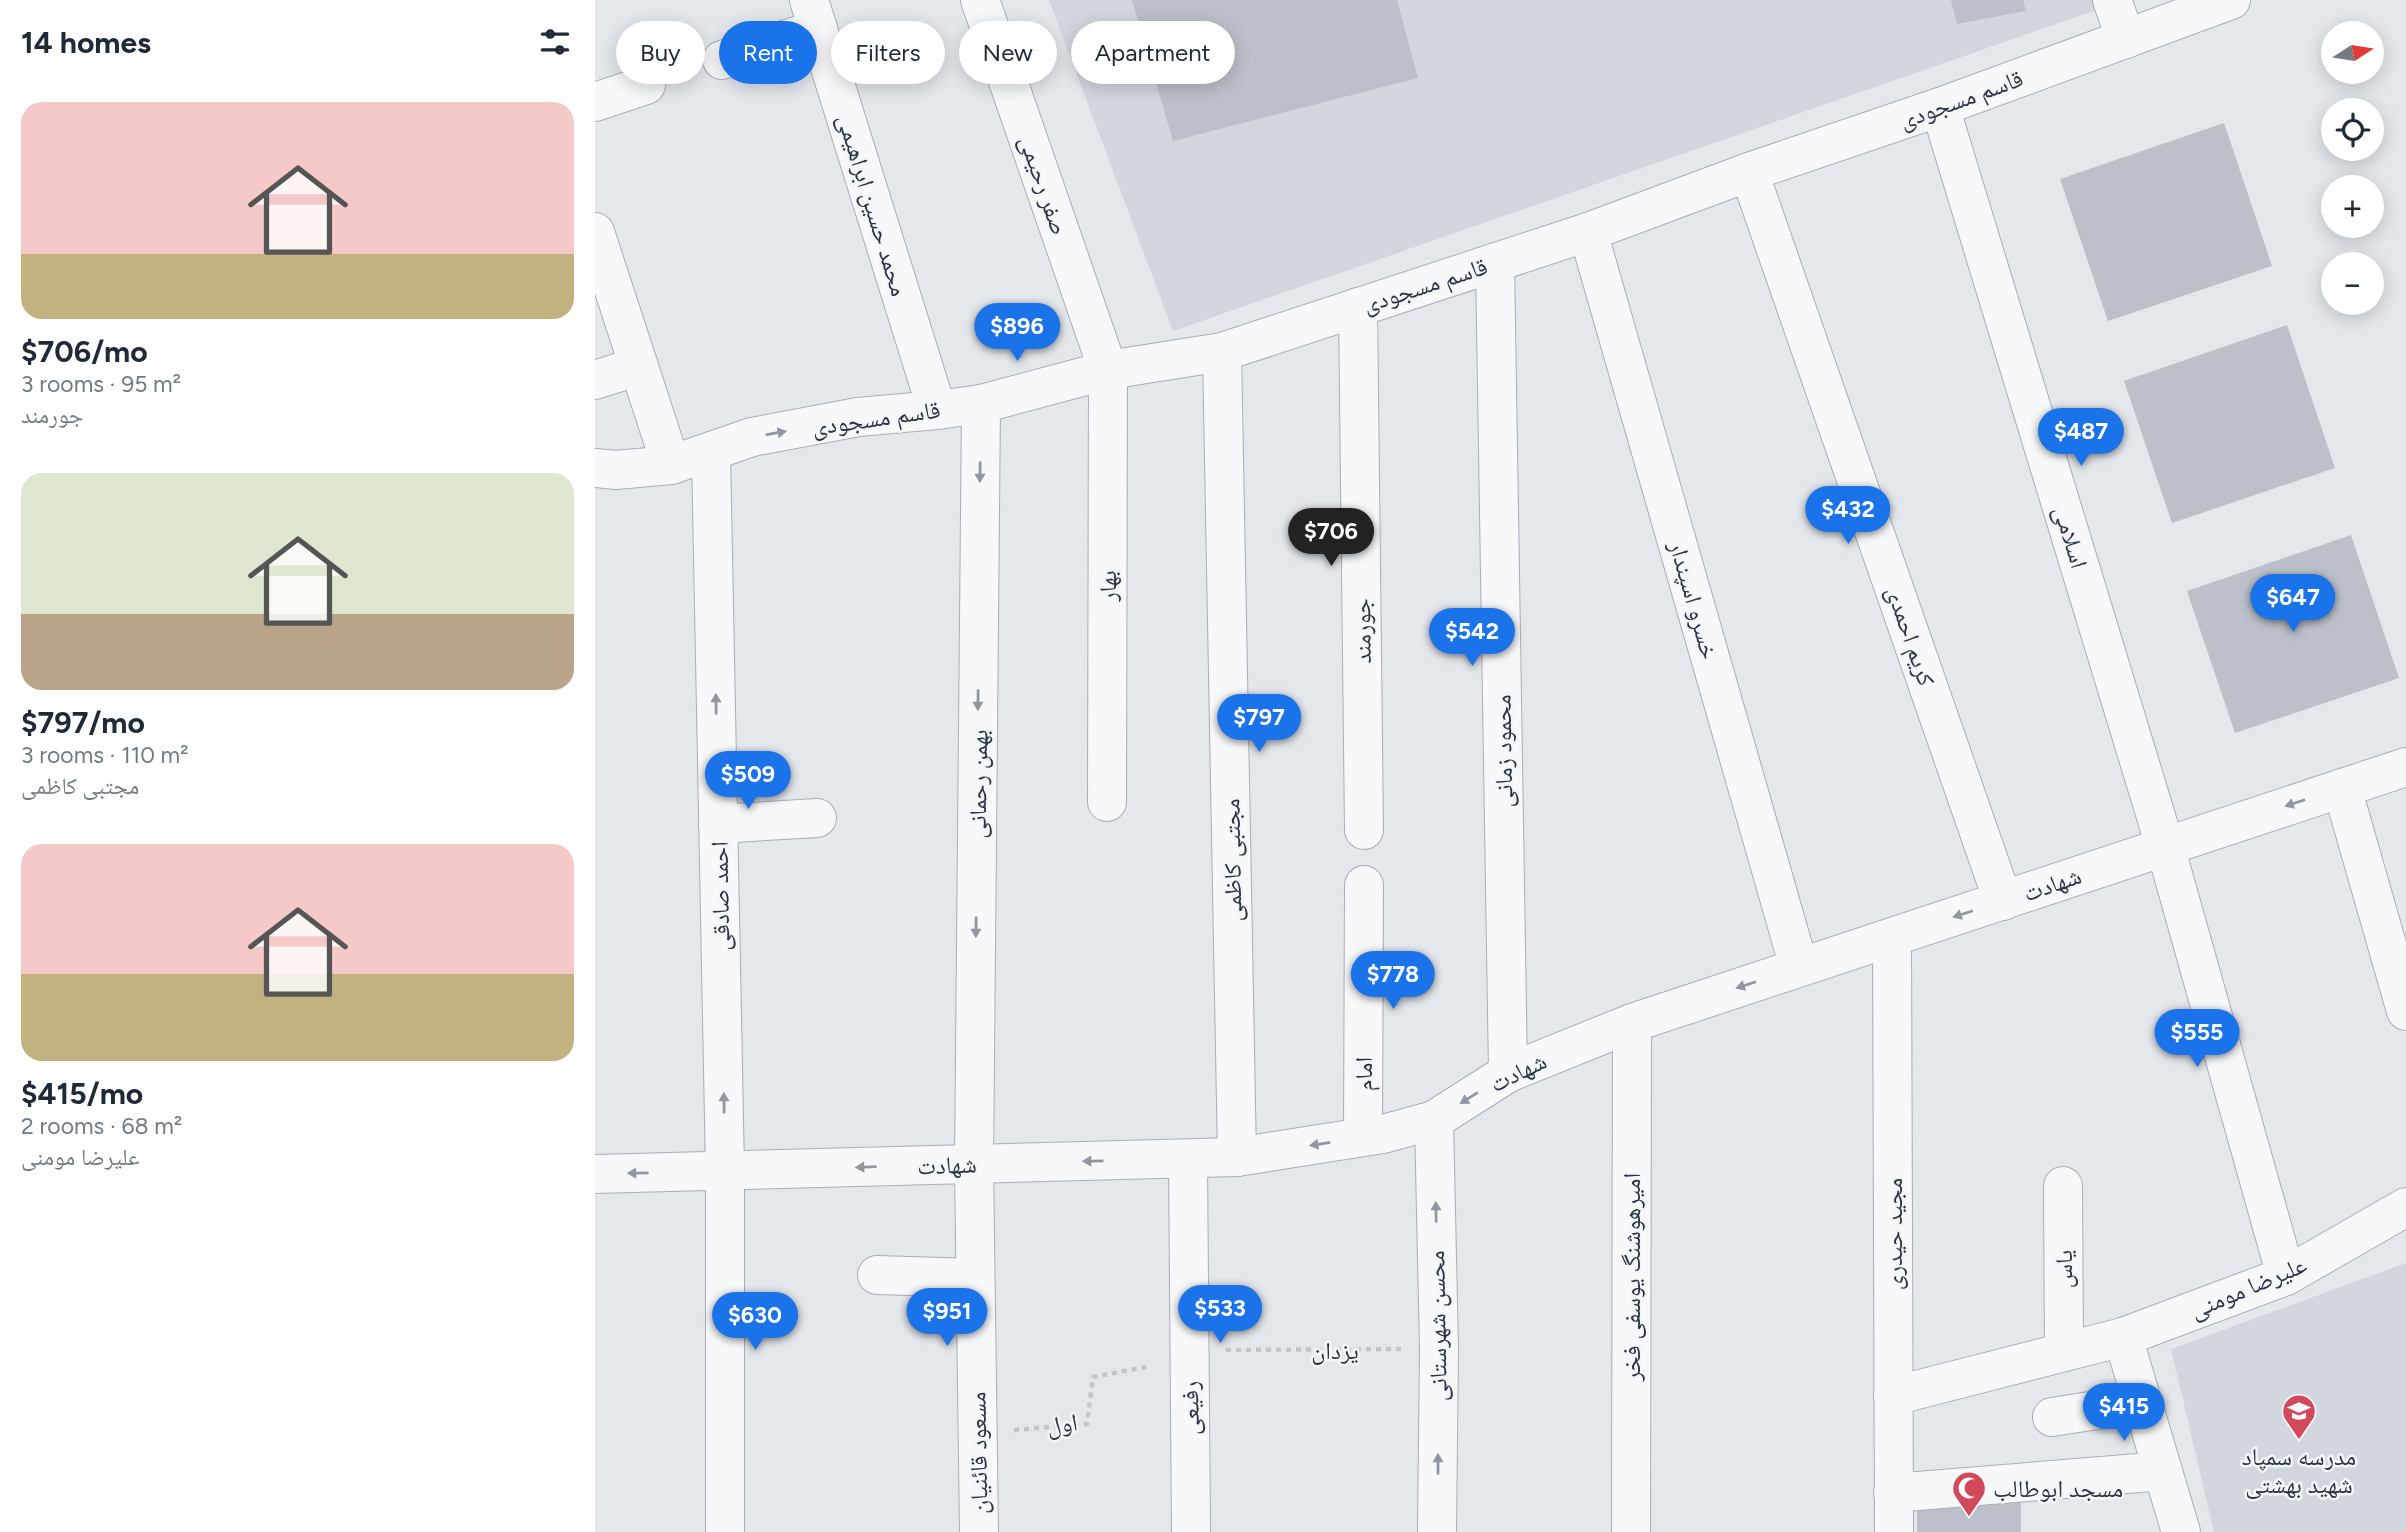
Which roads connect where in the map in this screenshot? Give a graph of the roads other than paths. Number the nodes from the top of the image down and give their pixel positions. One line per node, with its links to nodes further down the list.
1 (980, 0): 16 (street, صفر رحیمی)
2 (2112, 0): 5 (street)
3 (2231, 0): 5 (street, قاسم مسجودی)
4 (813, 15): 19 (street, محمد حسین ابراهیمی)
5 (2126, 39): 8 (street, قاسم مسجودی)
6 (646, 85): 7 (street)
7 (595, 102)
8 (1940, 107): 9 (street, قاسم مسجودی); 29 (street, اسلامی)
9 (1749, 172): 11 (street, قاسم مسجودی); 31 (street, کریم احمدی)
10 (595, 232): 15 (street)
11 (1588, 232): 12 (street, قاسم مسجودی); 33 (street, خسرو اسپندار)
12 (1495, 262): 13 (street, قاسم مسجودی); 36 (street, محمود زمانی)
13 (1358, 307): 14 (street, قاسم مسجودی); 28 (street, جورمند)
14 (1222, 352): 16 (street, قاسم مسجودی); 39 (street, مجتبی کاظمی)
15 (639, 366): 17 (street); 21 (street)
16 (1108, 369): 18 (street, قاسم مسجودی); 25 (street, بهار)
17 (595, 380)
18 (981, 404): 19 (street, قاسم مسجودی); 41 (street, بهمن رحمانی, one-way to 41)
19 (937, 410): 20 (street, قاسم مسجودی, one-way to 19)
20 (711, 453): 21 (street, قاسم مسجودی); 27 (street, احمد صادقی, one-way to 20)
21 (671, 465): 22 (street, قاسم مسجودی)
22 (595, 468)
23 (2406, 766): 24 (street, شهادت)
24 (2342, 788): 29 (street, شهادت, one-way to 29); 34 (street)
25 (1107, 802)
26 (817, 818): 27 (street)
27 (718, 824): 42 (street, احمد صادقی, one-way to 27)
28 (1364, 830)
29 (2165, 846): 31 (street, شهادت); 47 (street, اسلامی)
30 (1364, 885): 38 (street, امام)
31 (2003, 901): 32 (street, شهادت, one-way to 32)
32 (1892, 937): 33 (street, شهادت); 51 (street, مجید حیدری)
33 (1799, 967): 35 (street, شهادت, one-way to 35)
34 (2406, 1011)
35 (1632, 1023): 36 (street, شهادت); 60 (street, امیرهوشنگ یوسفی فخر)
36 (1509, 1073): 37 (street, شهادت, one-way to 37)
37 (1434, 1120): 38 (street, شهادت); 59 (street, محسن شهرستانی, one-way to 37)
38 (1363, 1137): 39 (street, شهادت, one-way to 39)
39 (1237, 1157): 40 (street, شهادت)
40 (1188, 1159): 41 (street, شهادت, one-way to 41); 58 (street, رفیعی)
41 (974, 1164): 42 (street, شهادت, one-way to 42); 48 (street, مسعود قائنیان)
42 (725, 1171): 43 (street, شهادت, one-way to 43); 56 (street, احمد صادقی)
43 (595, 1174)
44 (2063, 1186): 50 (street, یاس)
45 (2406, 1208): 47 (street, علیرضا مومنی)
46 (877, 1275): 48 (street)
47 (2286, 1276): 49 (street, علیرضا مومنی)
48 (975, 1278): 57 (street, مسعود قائنیان)
49 (2123, 1337): 50 (street, علیرضا مومنی); 52 (street)
50 (2064, 1352): 51 (street, علیرضا مومنی)
51 (1893, 1396): 55 (street, مجید حیدری)
52 (2142, 1403): 53 (street); 54 (street)
53 (2052, 1417)
54 (2163, 1471): 55 (street); 62 (street)
55 (1893, 1493): 61 (street, مجید حیدری)
56 (725, 1532)
57 (979, 1532)
58 (1191, 1532)
59 (1437, 1532)
60 (1631, 1532)
61 (1894, 1532)
62 (2181, 1532)

